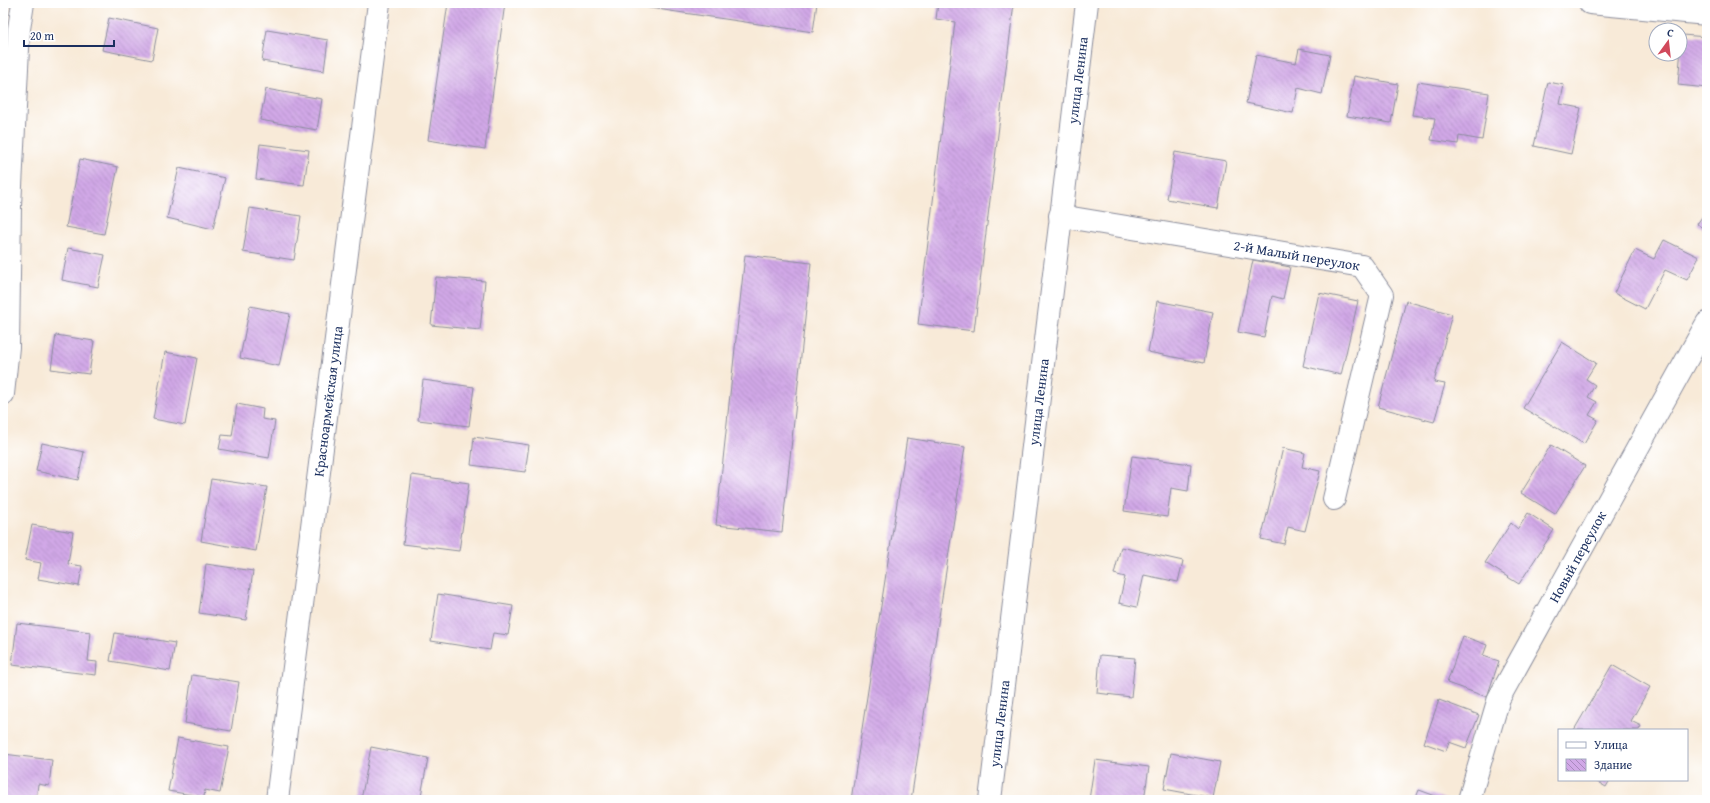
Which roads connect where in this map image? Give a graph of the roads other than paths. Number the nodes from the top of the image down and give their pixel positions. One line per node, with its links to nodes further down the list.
1 (23, 3): 8 (street)
2 (379, 3): 10 (street, Красноармейская улица)
3 (1087, 3): 6 (street, улица Ленина)
4 (1590, 3): 5 (street)
5 (1707, 14)
6 (1060, 216): 9 (street, 2-й Малый переулок); 11 (street, улица Ленина)
7 (1707, 322): 12 (street, Новый переулок)
8 (3, 394)
9 (1334, 499)
10 (276, 800)
11 (990, 800)
12 (1469, 800)

